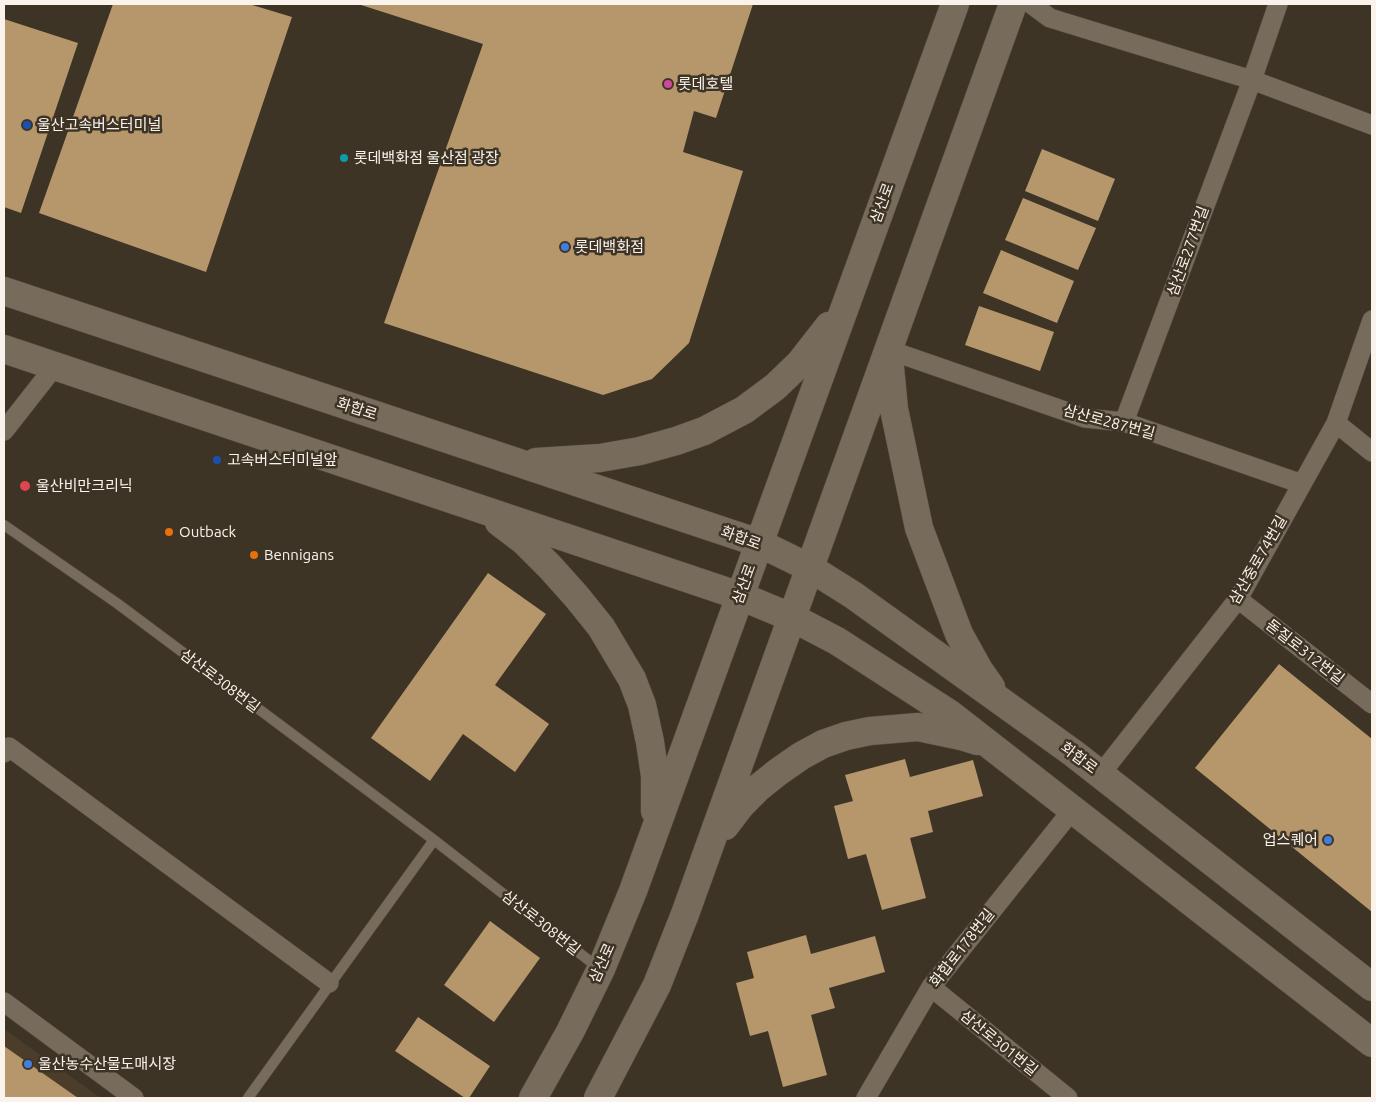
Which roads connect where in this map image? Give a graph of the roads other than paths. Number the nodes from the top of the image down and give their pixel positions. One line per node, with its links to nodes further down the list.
1 (954, 4): 8 (main road, 삼산로)
2 (1014, 4): 11 (main road)
3 (1031, 4): 5 (street)
4 (1278, 4): 5 (street, 삼산로277번길)
5 (1252, 80): 6 (street); 13 (street, 삼산로277번길)
6 (1372, 125)
7 (4, 291): 17 (main road, 화합로)
8 (850, 293): 17 (main road); 21 (main road, 삼산로)
9 (1372, 320): 14 (street, 삼산중로74번길)
10 (4, 349): 12 (main road)
11 (889, 350): 13 (street, 삼산로287번길); 22 (main road); 26 (main road)
12 (55, 366): 15 (street); 19 (main road)
13 (1124, 422): 18 (street, 삼산로287번길)
14 (1336, 423): 16 (street); 18 (street, 삼산중로74번길)
15 (4, 431)
16 (1372, 452)
17 (516, 462): 21 (main road, 화합로)
18 (1302, 484): 24 (street, 삼산중로74번길)
19 (472, 506): 23 (main road); 33 (main road)
20 (4, 525): 32 (lane, 삼산로308번길)
21 (758, 543): 22 (main road, 화합로); 23 (main road, 삼산로)
22 (810, 568): 25 (main road); 26 (main road, 화합로)
23 (740, 596): 25 (main road); 33 (main road, 삼산로)
24 (1238, 599): 27 (street, 돋질로312번길); 30 (street, 삼산중로74번길)
25 (793, 618): 29 (main road); 34 (main road)
26 (1001, 701): 30 (main road, 화합로)
27 (1372, 704)
28 (6, 750): 36 (street)
29 (999, 752): 31 (main road); 34 (main road)
30 (1100, 775): 38 (main road, 화합로)
31 (1073, 809): 37 (street, 화합로178번길); 40 (main road)
32 (434, 840): 35 (lane, 삼산로308번길); 36 (lane)
33 (652, 841): 35 (main road, 삼산로)
34 (710, 848): 44 (main road)
35 (600, 969): 43 (main road, 삼산로)
36 (329, 983): 42 (lane)
37 (931, 987): 45 (street, 화합로178번길); 46 (street, 삼산로301번길)
38 (1372, 987)
39 (4, 1002): 41 (street)
40 (1372, 1043)
41 (134, 1098)
42 (248, 1098)
43 (532, 1098)
44 (598, 1098)
45 (866, 1098)
46 (1068, 1098)

